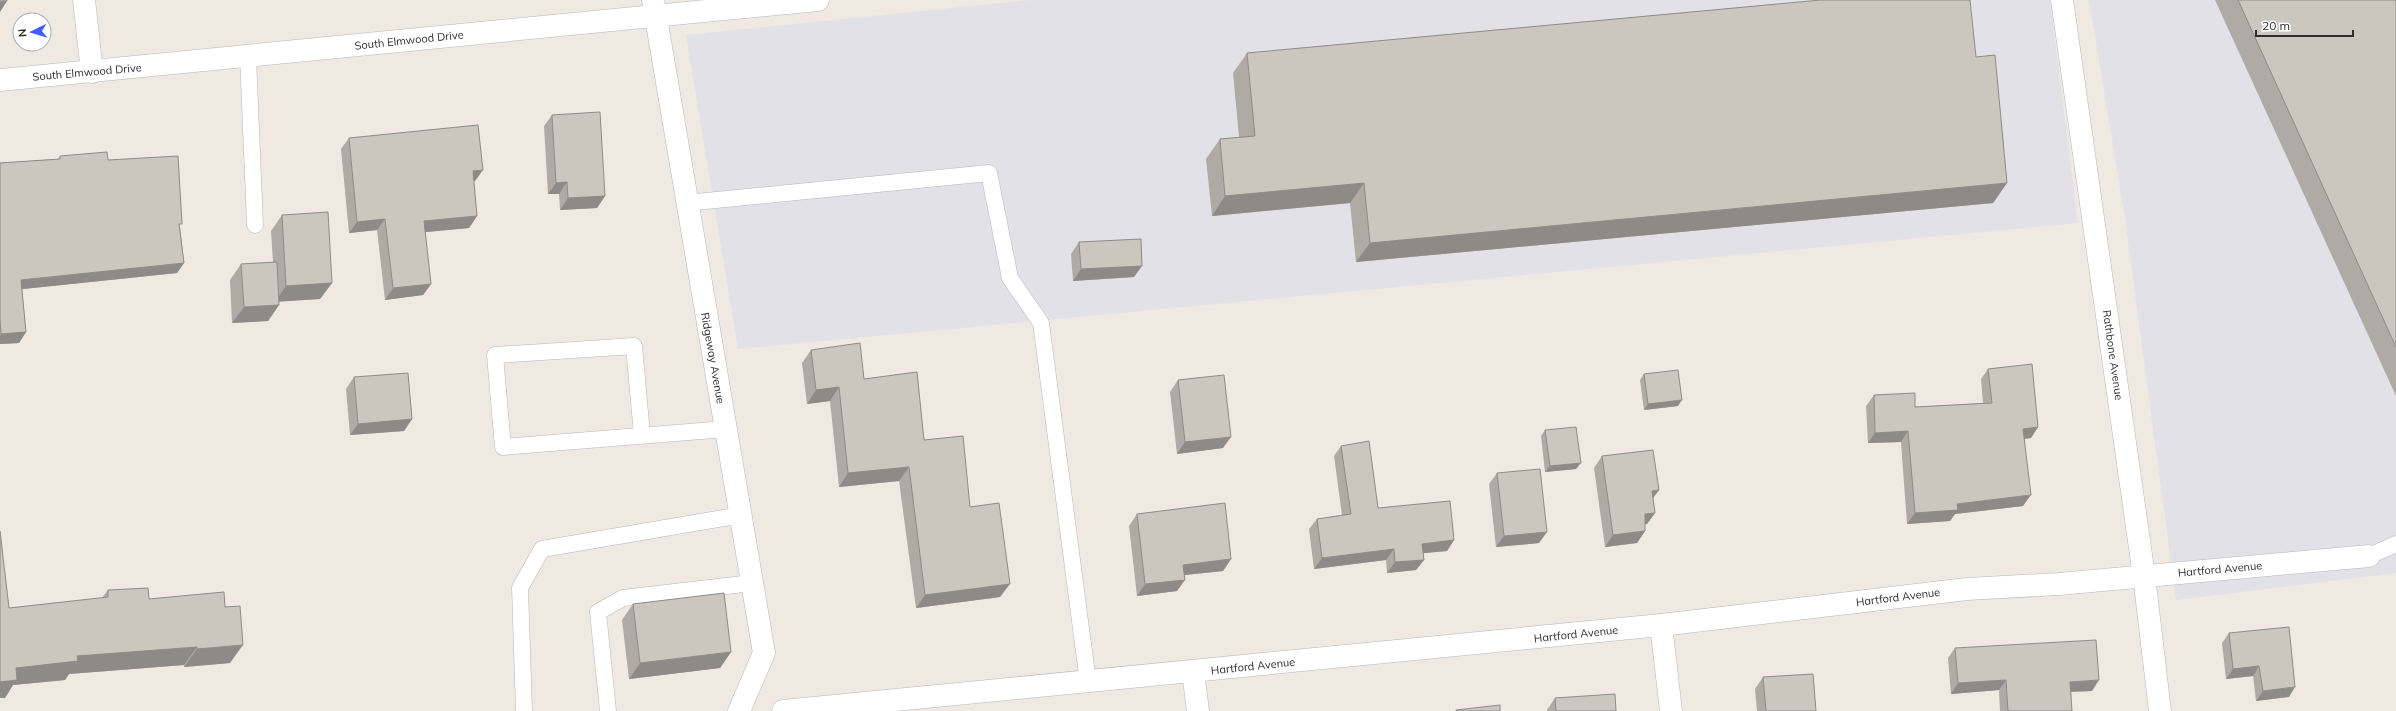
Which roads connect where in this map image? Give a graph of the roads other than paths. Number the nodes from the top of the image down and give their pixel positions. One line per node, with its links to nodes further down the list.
1 (84, 0): 6 (street)
2 (818, 0): 4 (street, South Elmwood Drive)
3 (2062, 0): 15 (street, Rathbone Avenue)
4 (654, 8): 5 (street, South Elmwood Drive); 8 (street, Ridgeway Avenue)
5 (248, 56): 6 (street, South Elmwood Drive); 9 (lane)
6 (92, 72): 7 (street, South Elmwood Drive)
7 (0, 80)
8 (686, 203): 10 (street, Ridgeway Avenue); 19 (lane)
9 (255, 225)
10 (726, 429): 11 (lane); 12 (street, Ridgeway Avenue)
11 (642, 436): 11 (lane)
12 (741, 515): 16 (street, Ridgeway Avenue); 20 (lane)
13 (2396, 544): 14 (lane)
14 (2369, 556): 15 (street, Hartford Avenue)
15 (2144, 576): 17 (street, Hartford Avenue); 26 (street, Rathbone Avenue)
16 (752, 583): 21 (lane); 22 (street, Ridgeway Avenue)
17 (1661, 625): 18 (street, Hartford Avenue); 25 (street)
18 (1193, 672): 19 (street, Hartford Avenue); 24 (street)
19 (1088, 682): 23 (street, Hartford Avenue)
20 (524, 711)
21 (608, 711)
22 (739, 711)
23 (783, 711)
24 (1198, 711)
25 (1671, 711)
26 (2160, 711)

